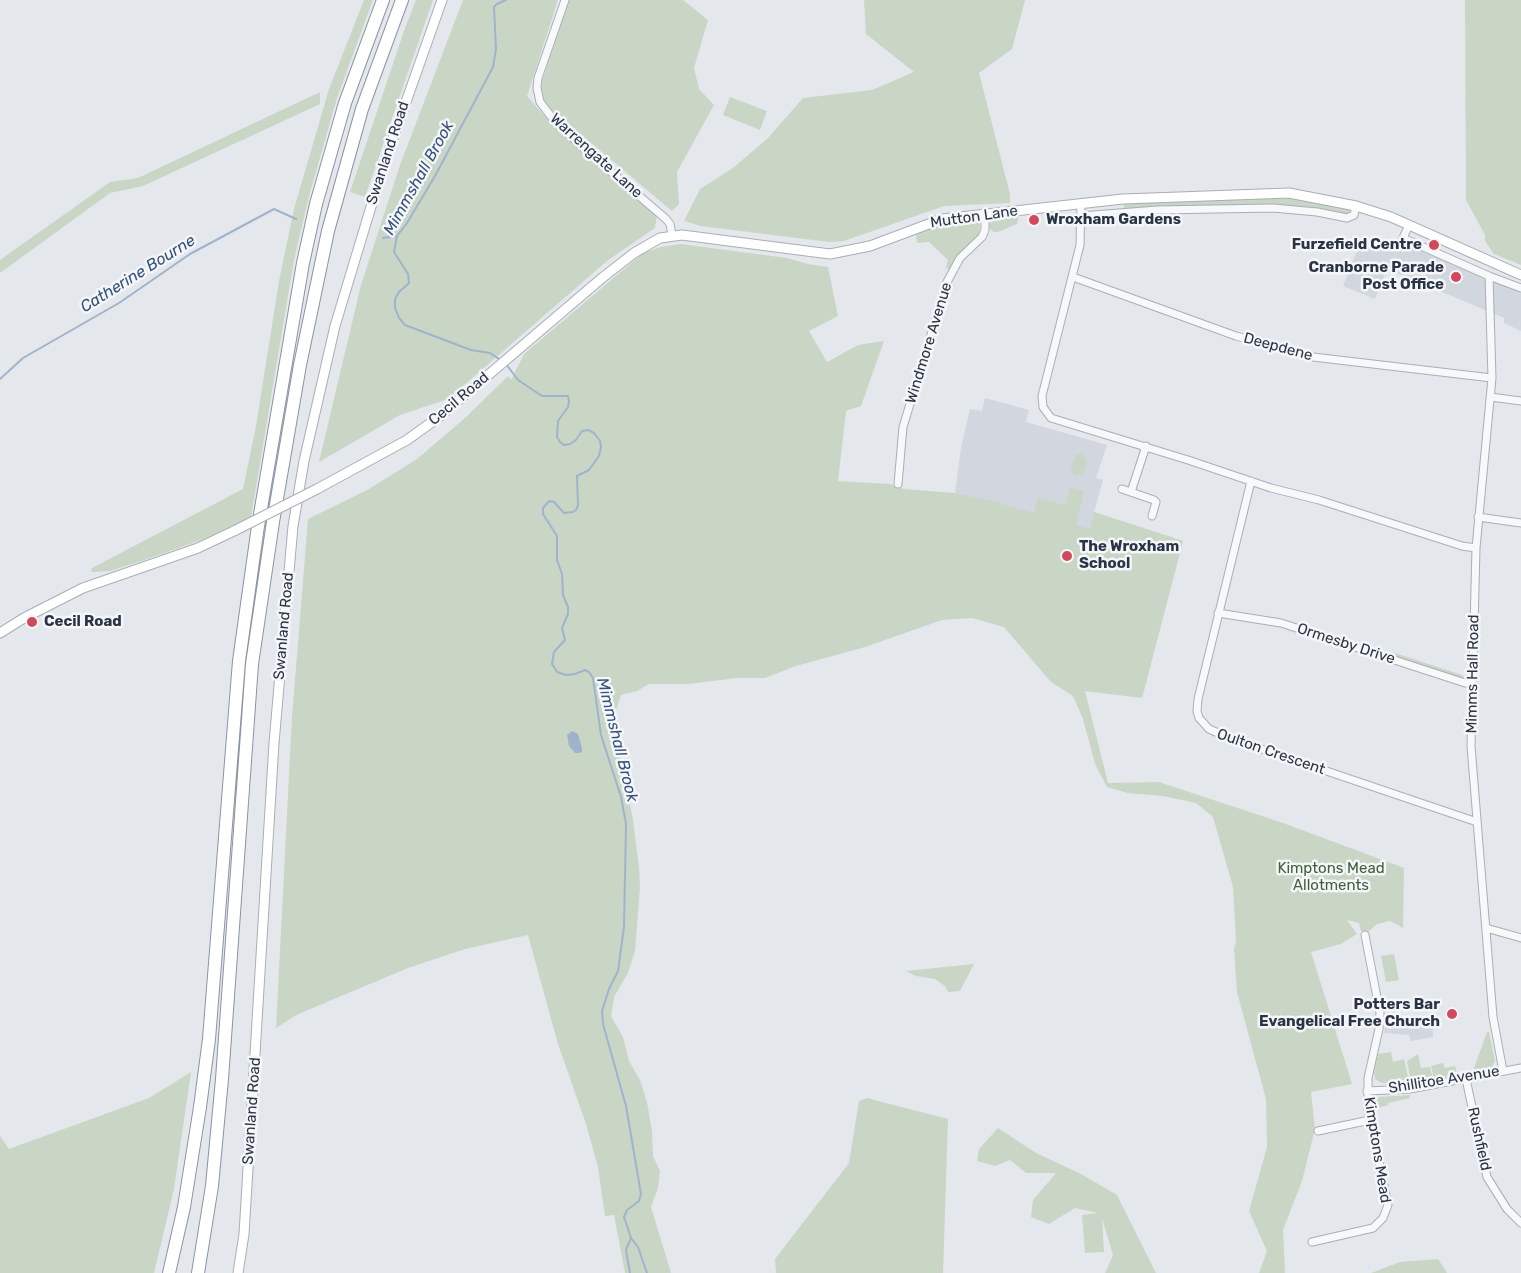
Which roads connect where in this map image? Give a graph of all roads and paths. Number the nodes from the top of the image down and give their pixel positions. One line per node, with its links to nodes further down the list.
1 (383, 0): 42 (highway)
2 (402, 0): 43 (highway)
3 (442, 0): 44 (main road, Swanland Road)
4 (565, 0): 10 (street, Warrengate Lane)
5 (1081, 203): 6 (main road, Mutton Lane); 7 (main road, Mutton Lane); 8 (street)
6 (1356, 206): 8 (street); 9 (main road, Mutton Lane)
7 (985, 214): 10 (main road, Mutton Lane); 20 (street, Windmore Avenue)
8 (1081, 216): 13 (street)
9 (1409, 225): 11 (main road, Mutton Lane); 12 (street)
10 (670, 236): 28 (main road, Cecil Road, bridge)
11 (1521, 275)
12 (1489, 276): 14 (street); 15 (street, Mimms Hall Road)
13 (1073, 277): 15 (street, Deepdene); 18 (street)
14 (1521, 288)
15 (1492, 378): 16 (street, Mimms Hall Road)
16 (1491, 397): 17 (street); 24 (street, Mimms Hall Road)
17 (1521, 401)
18 (1146, 446): 19 (street); 22 (street)
19 (1251, 481): 26 (street); 27 (street, Oulton Crescent)
20 (898, 484)
21 (1122, 489): 22 (street)
22 (1131, 492): 23 (street)
23 (1152, 516)
24 (1478, 517): 25 (street); 26 (street, Mimms Hall Road)
25 (1521, 523)
26 (1476, 548): 29 (street, Mimms Hall Road)
27 (1218, 612): 29 (street, Ormesby Drive); 30 (street, Oulton Crescent)
28 (0, 633)
29 (1473, 683): 30 (street, Mimms Hall Road)
30 (1477, 822): 31 (street, Mimms Hall Road)
31 (1486, 928): 33 (street); 35 (street, Mimms Hall Road)
32 (1365, 935): 37 (street, Kimptons Mead)
33 (1521, 938)
34 (1521, 1068): 35 (street, Shillitoe Avenue)
35 (1503, 1071): 36 (street, Shillitoe Avenue)
36 (1466, 1079): 37 (street, Shillitoe Avenue); 40 (street, Rushfield)
37 (1367, 1091): 38 (street, Kimptons Mead)
38 (1370, 1120): 39 (street); 41 (street, Kimptons Mead)
39 (1318, 1131)
40 (1521, 1223)
41 (1312, 1242)
42 (170, 1273)
43 (198, 1273)
44 (238, 1273)

